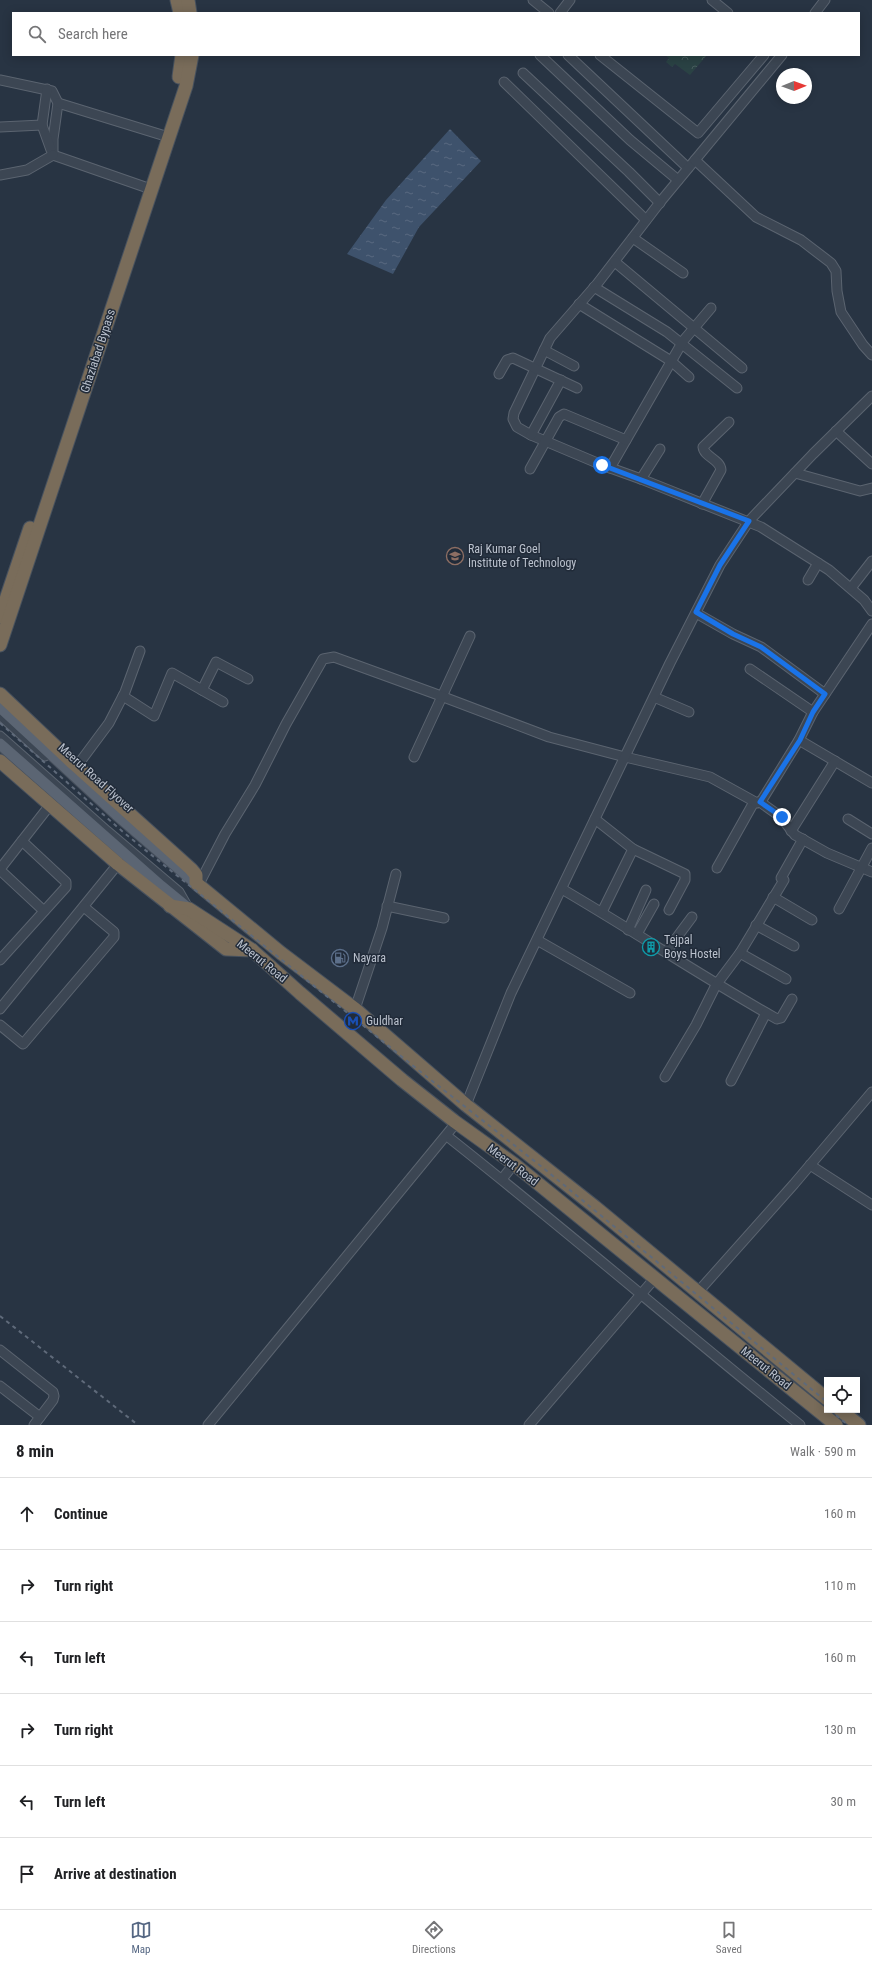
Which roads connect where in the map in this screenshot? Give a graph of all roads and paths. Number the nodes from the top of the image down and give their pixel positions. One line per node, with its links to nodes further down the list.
1 (177, 0): 7 (highway)
2 (188, 0): 8 (highway)
3 (533, 0): 9 (street)
4 (570, 0): 10 (street)
5 (712, 0): 11 (street)
6 (825, 0): 12 (street)
7 (180, 12)
8 (190, 12)
9 (548, 12)
10 (561, 12)
11 (727, 12)
12 (816, 12)
13 (182, 56): 27 (highway, Ghaziabad Bypass)
14 (192, 56): 36 (highway, Ghaziabad Bypass)
15 (541, 56): 32 (street)
16 (569, 56): 30 (street)
17 (601, 56): 18 (street)
18 (763, 56)
19 (781, 56): 29 (street)
20 (523, 73): 34 (street)
21 (0, 80): 23 (street)
22 (504, 82): 35 (street)
23 (47, 89): 24 (street); 25 (street)
24 (58, 103): 27 (street); 28 (street)
25 (42, 125): 26 (street); 28 (street)
26 (0, 127)
27 (162, 135): 33 (highway, Ghaziabad Bypass)
28 (53, 155): 31 (street); 33 (street)
29 (695, 160): 30 (street); 46 (street)
30 (688, 168): 32 (street)
31 (0, 176)
32 (678, 180): 34 (street)
33 (145, 187): 36 (highway, Ghaziabad Bypass)
34 (660, 203): 35 (street)
35 (646, 220): 37 (street)
36 (135, 228): 77 (highway, Ghaziabad Bypass); 80 (highway, Ghaziabad Bypass)
37 (633, 238): 38 (street); 39 (street)
38 (615, 262): 40 (street); 43 (street)
39 (683, 273)
40 (594, 287): 41 (street); 44 (street)
41 (579, 304): 45 (street); 47 (street)
42 (711, 308): 43 (street)
43 (694, 327): 44 (street); 50 (street)
44 (682, 343): 47 (street); 55 (street)
45 (544, 350): 48 (street); 49 (street)
46 (872, 355)
47 (672, 361): 52 (street); 61 (street)
48 (574, 366)
49 (536, 368): 51 (street); 53 (street); 59 (street)
50 (742, 368)
51 (499, 374)
52 (689, 377)
53 (561, 380): 54 (street); 59 (street)
54 (577, 388)
55 (736, 388)
56 (872, 396): 58 (street)
57 (729, 422): 69 (street)
58 (836, 431): 63 (street); 66 (street)
59 (531, 435): 60 (street)
60 (546, 440): 61 (street); 64 (street); 65 (street)
61 (626, 440): 64 (street)
62 (660, 449): 67 (street)
63 (872, 464)
64 (610, 468): 67 (street)
65 (530, 469)
66 (795, 473): 68 (street); 70 (street)
67 (641, 479): 69 (street)
68 (872, 488)
69 (702, 504): 70 (street)
70 (749, 521): 72 (street); 76 (street)
71 (872, 561): 74 (street)
72 (818, 563): 73 (street); 74 (street)
73 (808, 580)
74 (852, 588): 75 (street)
75 (872, 611)
76 (696, 612): 85 (street); 88 (street)
77 (0, 617)
78 (872, 624): 85 (street)
79 (470, 636): 87 (street)
80 (0, 645)
81 (140, 651): 86 (street)
82 (750, 669): 92 (street)
83 (248, 679): 84 (street)
84 (202, 690): 86 (street); 90 (street)
85 (825, 694): 92 (street)
86 (123, 696): 101 (street)
87 (442, 696): 97 (street); 98 (street); 119 (street)
88 (654, 697): 91 (street); 98 (street)
89 (0, 699): 101 (highway); 119 (main road, Meerut Road Flyover)
90 (223, 702)
91 (689, 712)
92 (813, 712): 95 (street)
93 (0, 715): 119 (street)
94 (0, 736): 127 (street)
95 (800, 740): 100 (street); 103 (street)
96 (0, 744): 127 (main road)
97 (414, 757)
98 (625, 758): 103 (street); 105 (street)
99 (0, 760): 104 (highway)
100 (835, 761): 102 (street); 107 (street)
101 (76, 766): 119 (highway)
102 (872, 783)
103 (757, 802): 107 (street); 114 (street)
104 (50, 805): 110 (street); 113 (highway)
105 (595, 819): 112 (street); 120 (street)
106 (848, 819): 108 (street)
107 (792, 831): 109 (street)
108 (872, 834)
109 (803, 839): 115 (street); 122 (street)
110 (22, 841): 116 (street); 130 (street)
111 (872, 848): 115 (street)
112 (633, 849): 129 (street); 131 (street)
113 (118, 864): 124 (highway); 126 (street)
114 (717, 868)
115 (862, 868): 117 (street); 128 (street)
116 (0, 870): 130 (street)
117 (872, 872)
118 (396, 874): 125 (street)
119 (197, 884): 138 (highway, Meerut Road)
120 (562, 889): 131 (street); 139 (street)
121 (646, 890): 136 (street)
122 (773, 897): 134 (street); 135 (street)
123 (654, 904): 137 (street)
124 (170, 906): 127 (highway); 141 (highway)
125 (387, 906): 133 (street); 150 (street)
126 (84, 907): 149 (street); 152 (street)
127 (189, 909): 141 (highway, Meerut Road)
128 (839, 909)
129 (669, 910)
130 (44, 911): 144 (street)
131 (602, 912): 136 (street)
132 (692, 917): 142 (street)
133 (444, 918)
134 (812, 920)
135 (756, 925): 140 (street); 143 (street)
136 (628, 930): 137 (street)
137 (638, 934): 142 (street)
138 (262, 936): 141 (highway); 150 (highway, Meerut Road)
139 (537, 940): 147 (street); 156 (street)
140 (794, 946)
141 (252, 950): 157 (highway, Meerut Road)
142 (666, 952): 146 (street)
143 (740, 954): 145 (street); 146 (street)
144 (0, 960)
145 (786, 979)
146 (716, 985): 151 (street); 153 (street)
147 (630, 993)
148 (792, 999): 151 (street)
149 (0, 1009)
150 (355, 1009): 156 (highway, Meerut Road)
151 (766, 1012): 154 (street)
152 (0, 1025)
153 (665, 1077)
154 (731, 1081)
155 (872, 1092): 160 (street)
156 (466, 1105): 165 (highway, Meerut Road)
157 (456, 1123): 158 (street); 159 (highway, Meerut Road)
158 (447, 1136): 161 (street); 173 (street)
159 (514, 1164): 161 (street); 163 (highway, Meerut Road)
160 (810, 1165): 162 (street); 165 (street)
161 (502, 1179): 164 (street)
162 (872, 1206)
163 (655, 1278): 164 (street); 176 (highway, Meerut Road)
164 (642, 1293): 174 (street); 175 (street)
165 (697, 1293): 168 (highway, Meerut Road)
166 (1, 1353): 170 (street)
167 (0, 1386): 170 (street)
168 (824, 1397)
169 (843, 1413): 171 (highway)
170 (40, 1417): 172 (street)
171 (856, 1424)
172 (34, 1425)
173 (208, 1425)
174 (529, 1425)
175 (800, 1425)
176 (836, 1425)

